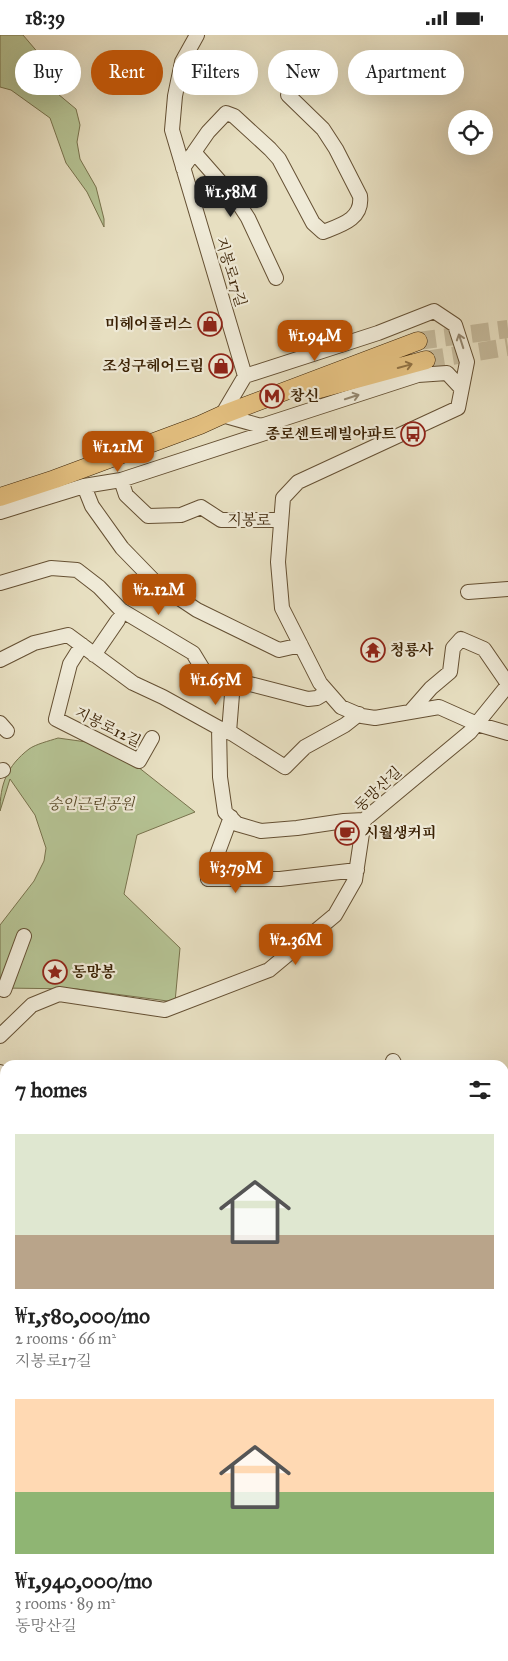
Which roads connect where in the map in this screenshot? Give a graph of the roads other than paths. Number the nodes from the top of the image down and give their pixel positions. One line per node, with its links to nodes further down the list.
1 (197, 35): 4 (street, 지봉로17길)
2 (288, 95): 3 (street)
3 (194, 152): 4 (street); 5 (street)
4 (183, 168): 8 (street, 지봉로17길)
5 (276, 278)
6 (418, 341): 11 (main road)
7 (426, 360): 11 (main road, one-way to 7)
8 (245, 376): 9 (street, one-way to 8); 11 (street)
9 (462, 388): 10 (street, one-way to 9); 16 (street)
10 (333, 403): 11 (street); 12 (street)
11 (222, 415): 14 (main road)
12 (121, 480): 13 (street); 16 (street, 지봉로)
13 (84, 486): 15 (street); 22 (street)
14 (0, 497)
15 (0, 512)
16 (281, 520): 22 (street)
17 (0, 583): 25 (street)
18 (508, 589): 19 (street)
19 (468, 592)
20 (118, 620): 23 (street)
21 (82, 645): 23 (street); 24 (street); 33 (street, 지봉로12길)
22 (300, 645): 27 (street)
23 (94, 655): 31 (street)
24 (0, 660)
25 (232, 681): 27 (street); 31 (street)
26 (508, 685): 28 (street); 30 (street, 동망산길)
27 (328, 692): 29 (street)
28 (410, 712): 29 (street); 30 (street)
29 (359, 714): 31 (street)
30 (477, 724): 32 (street); 35 (street, 동망산길)
31 (224, 730): 34 (street)
32 (508, 733)
33 (152, 738)
34 (231, 817): 35 (street); 36 (street)
35 (364, 820): 36 (street, 동망산길)
36 (357, 871): 39 (street, 동망산길)
37 (24, 936): 38 (street)
38 (4, 991)
39 (0, 1036)

